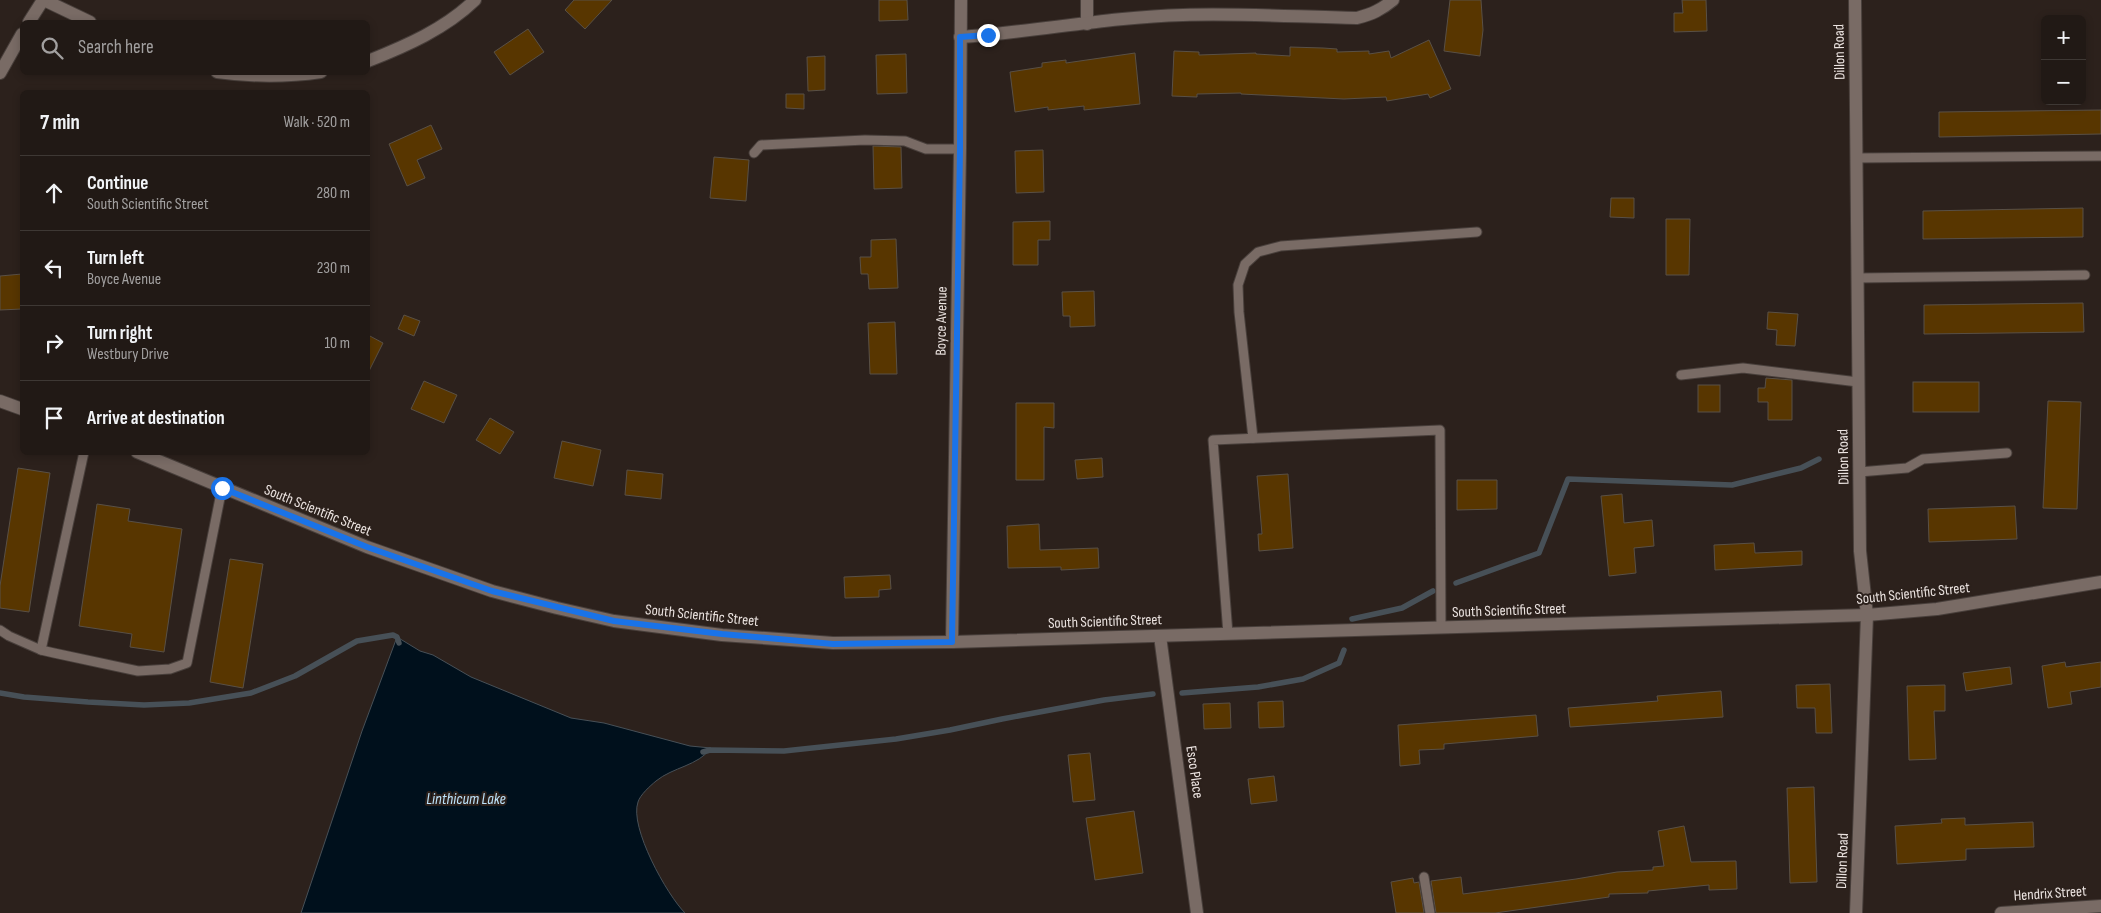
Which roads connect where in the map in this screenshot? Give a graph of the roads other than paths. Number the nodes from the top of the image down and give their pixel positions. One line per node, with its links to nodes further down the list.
1 (43, 0): 7 (street); 8 (street)
2 (475, 0): 12 (street)
3 (961, 0): 10 (street, Boyce Avenue)
4 (1088, 0): 9 (street)
5 (1393, 0): 9 (street)
6 (1855, 0): 19 (street, Dillon Road)
7 (30, 20)
8 (86, 20)
9 (1087, 24): 10 (street)
10 (960, 37): 16 (street, Boyce Avenue)
11 (20, 38): 13 (street)
12 (370, 60)
13 (0, 73)
14 (239, 75): 15 (street)
15 (302, 75)
16 (960, 149): 17 (lane); 39 (street, Boyce Avenue)
17 (754, 153)
18 (2101, 156): 19 (lane)
19 (1856, 158): 22 (street, Dillon Road)
20 (1477, 232): 27 (lane)
21 (2085, 275): 22 (lane)
22 (1857, 278): 24 (street, Dillon Road)
23 (1681, 375): 24 (lane)
24 (1858, 382): 31 (street, Dillon Road)
25 (0, 401): 26 (street)
26 (20, 408)
27 (1253, 438): 35 (lane); 37 (lane)
28 (2007, 453): 31 (lane)
29 (83, 455): 40 (lane)
30 (144, 455): 32 (street, South Scientific Street)
31 (1859, 472): 34 (street, Dillon Road)
32 (222, 488): 39 (street, South Scientific Street); 40 (lane)
33 (2101, 582): 34 (street, South Scientific Street)
34 (1867, 615): 35 (street, South Scientific Street); 45 (street, Dillon Road)
35 (1441, 628): 37 (street, South Scientific Street)
36 (0, 630): 40 (lane)
37 (1228, 634): 38 (street, South Scientific Street)
38 (1160, 636): 39 (street, South Scientific Street); 43 (street, Esco Place)
39 (952, 642)
40 (41, 650)
41 (1424, 877): 44 (lane)
42 (2101, 906): 46 (street, Hendrix Street)
43 (1197, 913)
44 (1430, 913)
45 (1856, 913)
46 (2001, 913)

